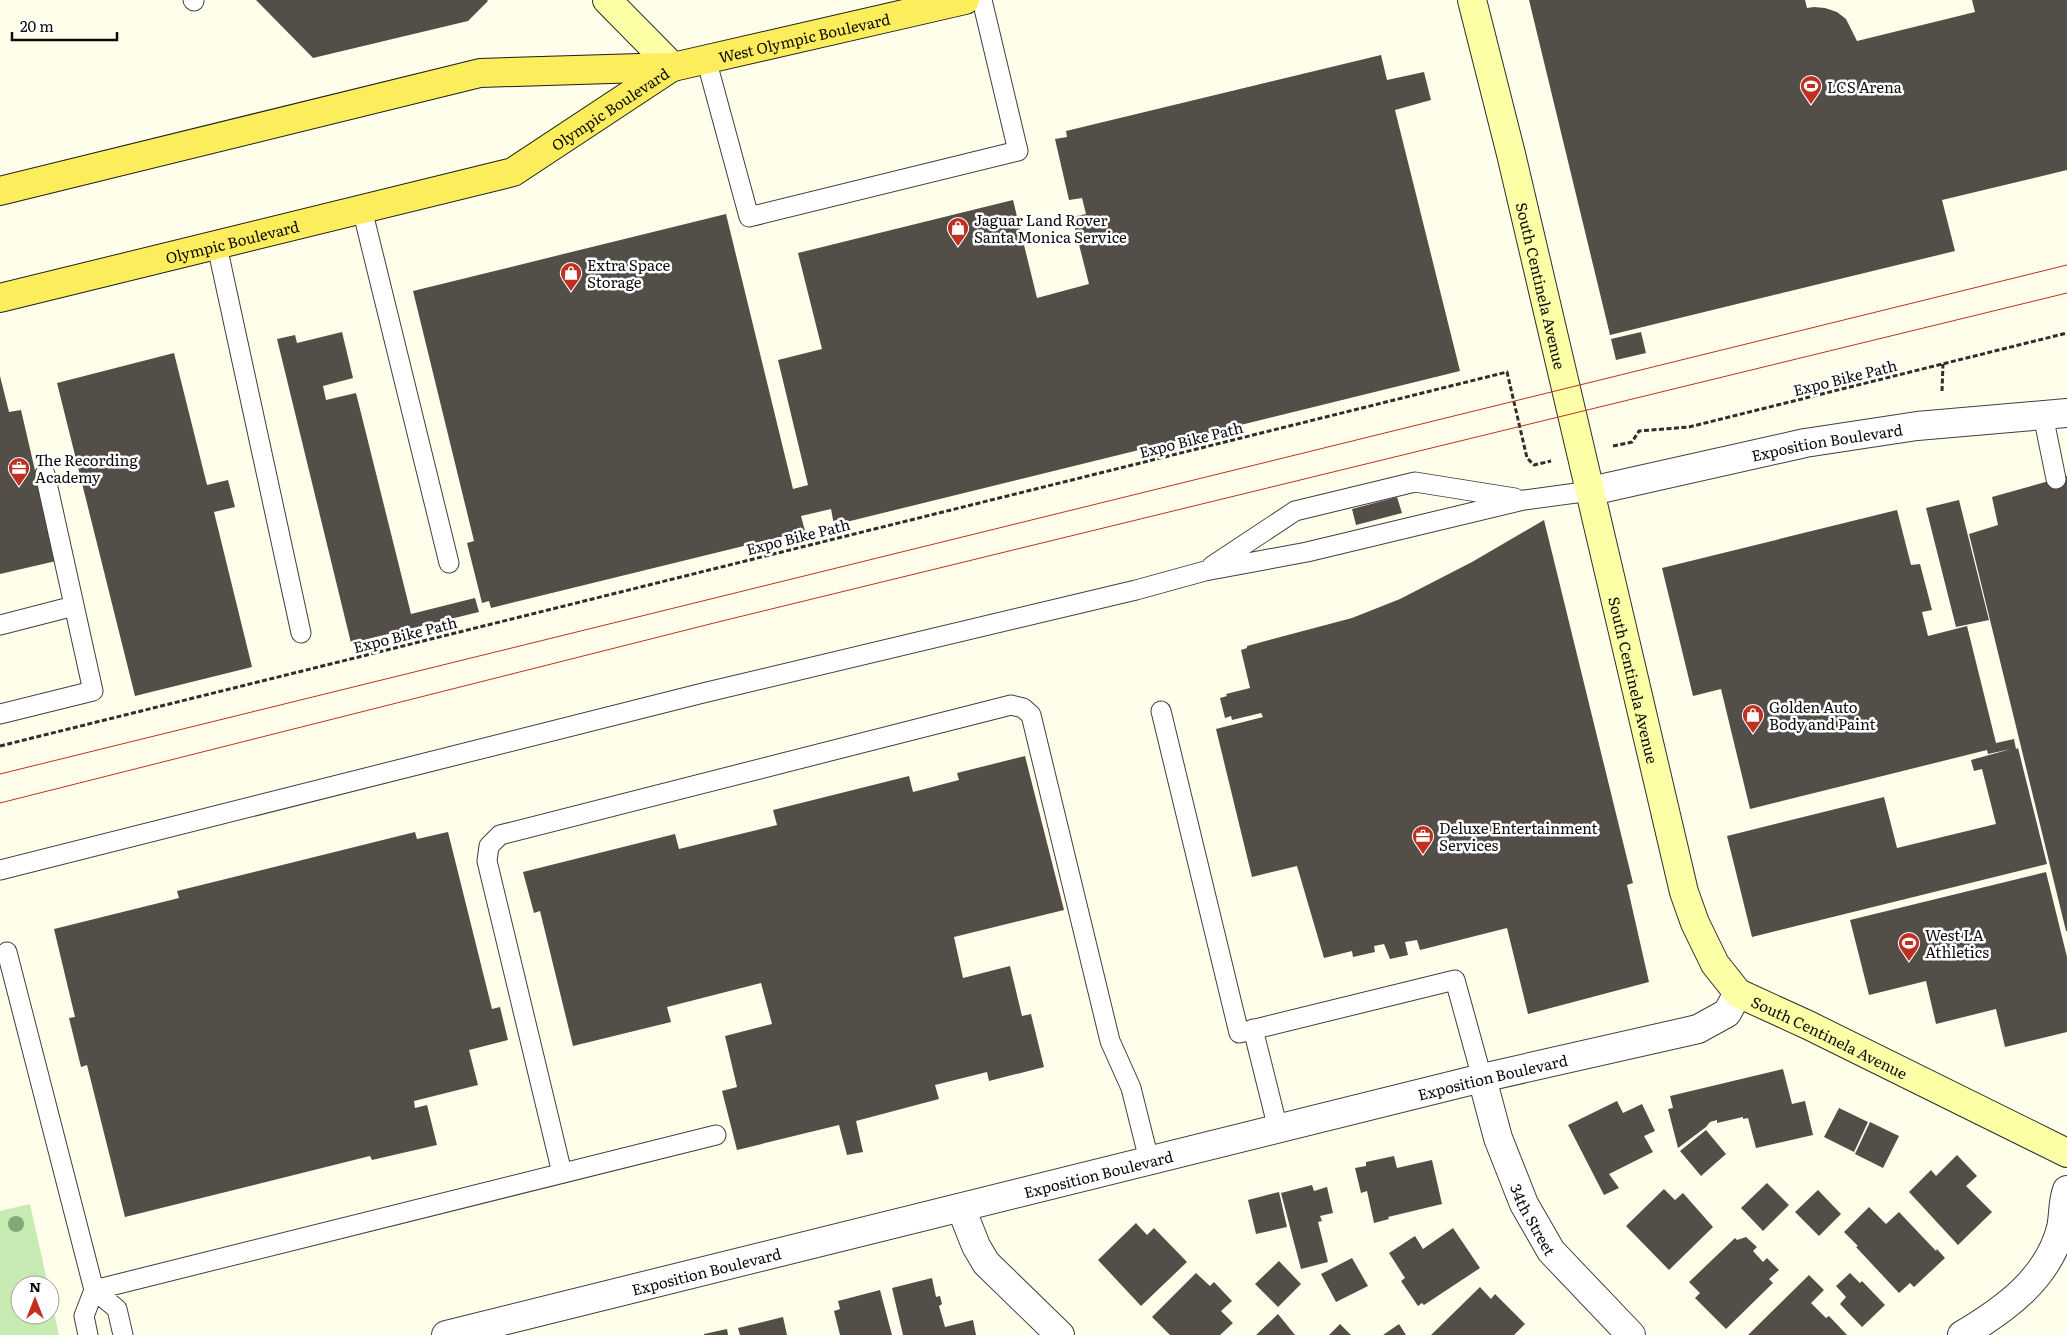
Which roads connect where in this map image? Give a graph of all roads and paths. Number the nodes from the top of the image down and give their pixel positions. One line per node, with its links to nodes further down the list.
1 (607, 0): 5 (street)
2 (966, 0): 4 (main road, West Olympic Boulevard); 4 (lane)
3 (1472, 0): 16 (street, South Centinela Avenue)
4 (706, 59): 5 (main road, West Olympic Boulevard)
5 (673, 67): 6 (main road, Olympic Boulevard); 7 (main road, Olympic Boulevard)
6 (0, 191)
7 (362, 209): 8 (main road, Olympic Boulevard); 18 (lane)
8 (217, 246): 9 (main road, Olympic Boulevard); 22 (lane)
9 (0, 298)
10 (2067, 333): 12 (path, Expo Bike Path)
11 (2055, 414): 15 (lane); 16 (street, Exposition Boulevard)
12 (1632, 442)
13 (1534, 465): 25 (path, Expo Bike Path)
14 (45, 474): 20 (lane)
15 (2056, 479)
16 (1591, 491): 17 (lane); 28 (street, South Centinela Avenue)
17 (1524, 500): 19 (lane); 19 (lane)
18 (449, 563)
19 (1205, 571): 26 (lane)
20 (74, 606): 21 (lane); 24 (lane)
21 (0, 624)
22 (301, 633)
23 (1161, 710): 29 (lane)
24 (0, 714)
25 (0, 746)
26 (0, 870)
27 (7, 952): 38 (lane)
28 (1738, 993): 30 (street, Exposition Boulevard); 33 (street, South Centinela Avenue)
29 (1253, 1029): 30 (lane); 31 (lane)
30 (1482, 1078): 31 (street, Exposition Boulevard); 43 (street, 34th Street)
31 (1278, 1129): 34 (street, Exposition Boulevard)
32 (716, 1135): 35 (lane)
33 (2067, 1153)
34 (1149, 1160): 35 (lane); 37 (street, Exposition Boulevard)
35 (562, 1173): 38 (lane)
36 (2067, 1190): 44 (street)
37 (961, 1208): 41 (street, Exposition Boulevard); 42 (street)
38 (94, 1290): 39 (lane); 40 (lane)
39 (88, 1335)
40 (123, 1335)
41 (446, 1335)
42 (1060, 1335)
43 (1631, 1335)
44 (1962, 1335)

